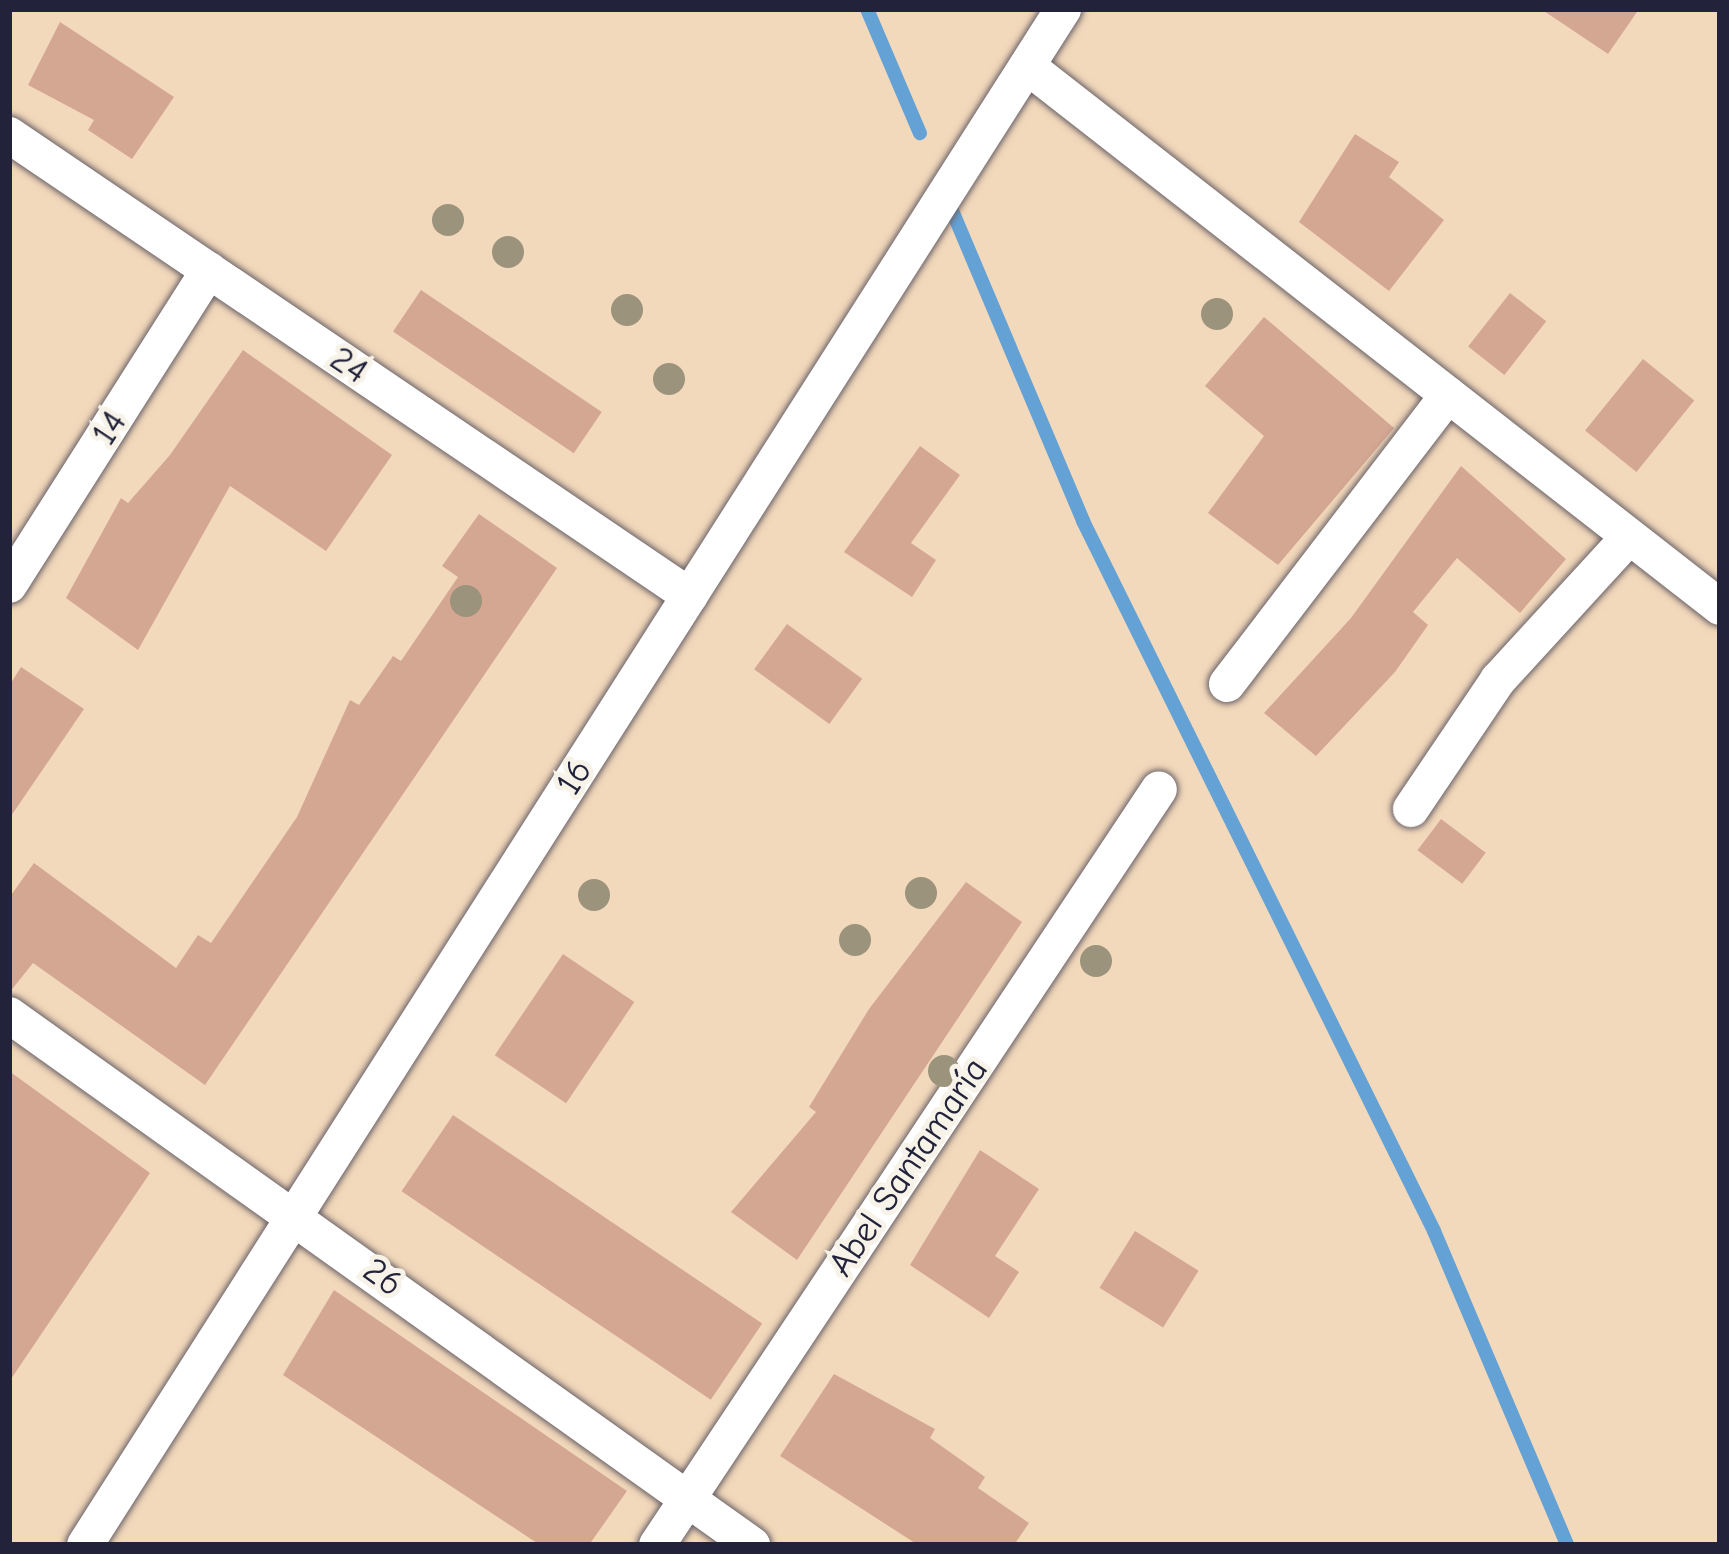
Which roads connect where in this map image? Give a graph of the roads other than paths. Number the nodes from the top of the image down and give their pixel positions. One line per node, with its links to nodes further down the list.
1 (1063, 9): 2 (street, 16)
2 (1027, 65): 5 (street); 8 (street, 16)
3 (9, 135): 4 (street, 24)
4 (209, 270): 7 (street, 14); 8 (street, 24)
5 (1448, 395): 6 (street); 10 (street)
6 (1629, 537): 9 (street); 12 (street)
7 (9, 585)
8 (690, 596): 14 (street, 16)
9 (1720, 608)
10 (1227, 684)
11 (1160, 789): 15 (street, Abel Santamaría)
12 (1411, 809)
13 (9, 1015): 14 (street, 26)
14 (296, 1214): 15 (street, 26); 16 (street, 16)
15 (687, 1499): 17 (street, Abel Santamaría); 18 (street, 26)
16 (86, 1545)
17 (657, 1545)
18 (752, 1545)

